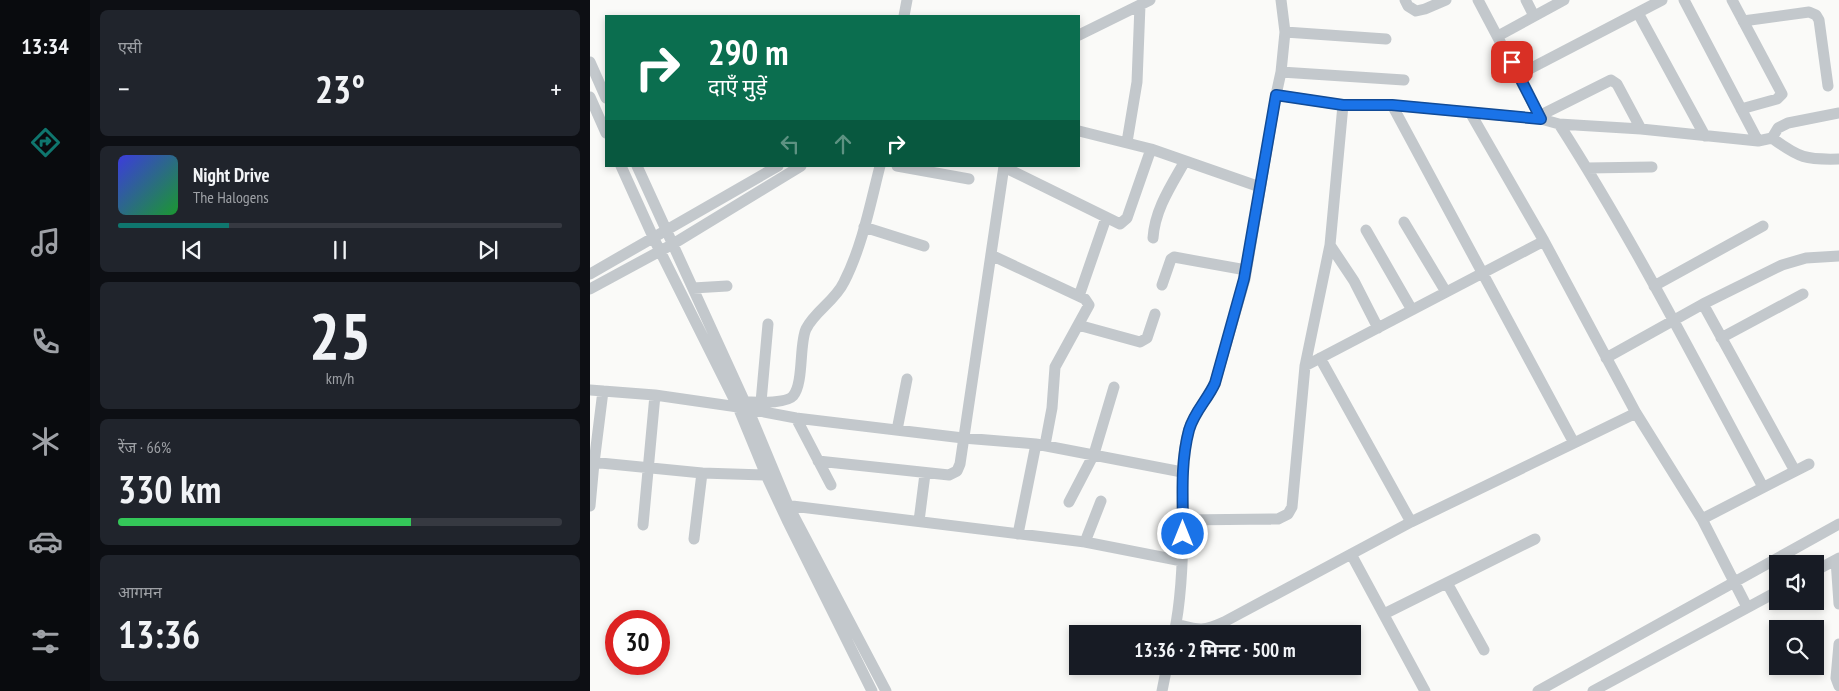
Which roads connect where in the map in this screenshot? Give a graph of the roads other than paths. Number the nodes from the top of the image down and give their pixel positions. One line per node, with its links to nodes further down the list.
1 (907, 0): 14 (street)
2 (1281, 0): 17 (street)
3 (1404, 0): 12 (street)
4 (1446, 0): 12 (street)
5 (1478, 0): 19 (street)
6 (1526, 0): 15 (street)
7 (1564, 0): 15 (street)
8 (1662, 0): 13 (street)
9 (1684, 0): 31 (street)
10 (1732, 0): 16 (street)
11 (1145, 2): 18 (street); 42 (street)
12 (1423, 4)
13 (1638, 12): 23 (street); 39 (street)
14 (904, 15)
15 (1534, 16): 19 (street)
16 (1744, 21): 25 (street); 31 (street)
17 (1285, 32): 20 (street); 22 (street)
18 (1080, 34)
19 (1498, 36): 23 (street)
20 (1386, 38)
21 (590, 62): 27 (street)
22 (1281, 72): 24 (street); 26 (street)
23 (1518, 75): 34 (street)
24 (1404, 80)
25 (1828, 86)
26 (1276, 95): 29 (street); 56 (street)
27 (605, 96)
28 (590, 97): 37 (street)
29 (1343, 105): 30 (street); 67 (street)
30 (1392, 105): 32 (street); 73 (street)
31 (1741, 109): 41 (street)
32 (1471, 114): 34 (street); 65 (street)
33 (1839, 114): 40 (street)
34 (1540, 117): 35 (street); 36 (street)
35 (1559, 124): 36 (street); 54 (street)
36 (1641, 129): 39 (street)
37 (605, 131)
38 (1080, 131): 42 (street)
39 (1705, 136): 41 (street)
40 (1772, 138): 41 (street); 44 (street)
41 (1758, 141)
42 (1127, 142): 43 (street)
43 (1151, 149): 45 (street); 57 (street)
44 (1839, 159)
45 (1185, 161): 56 (street); 63 (street)
46 (621, 167): 64 (street)
47 (637, 167): 62 (street)
48 (776, 167): 62 (street)
49 (799, 167): 66 (street)
50 (880, 167): 60 (street)
51 (902, 167): 55 (street)
52 (1004, 167): 57 (street); 70 (street)
53 (1652, 167): 54 (street)
54 (1587, 168): 77 (street)
55 (969, 180)
56 (1260, 187): 72 (street)
57 (1106, 218): 82 (street)
58 (1404, 222): 80 (street)
59 (1763, 226): 77 (street)
60 (864, 227): 68 (street); 99 (street)
61 (1366, 230): 84 (street)
62 (666, 232): 64 (street); 66 (street)
63 (1153, 238)
64 (654, 239): 69 (street); 74 (street)
65 (1544, 241): 73 (street); 92 (street)
66 (672, 244): 69 (street); 78 (street)
67 (1330, 245): 89 (street); 93 (street)
68 (924, 246)
69 (660, 251): 79 (street); 100 (street)
70 (991, 255): 82 (street); 104 (street)
71 (1839, 256): 83 (street)
72 (1246, 270): 75 (street); 113 (street)
73 (1483, 273): 80 (street); 105 (street)
74 (590, 274)
75 (1162, 285)
76 (727, 286): 78 (street)
77 (1654, 286): 86 (street)
78 (693, 288): 100 (street)
79 (590, 289)
80 (1446, 292): 84 (street)
81 (1803, 294): 90 (street)
82 (1079, 296): 88 (street)
83 (1702, 304): 86 (street); 90 (street)
84 (1412, 310): 89 (street)
85 (1155, 314): 88 (street)
86 (1673, 320): 92 (street); 118 (street)
87 (768, 324): 99 (street)
88 (1078, 325): 106 (street)
89 (1378, 328): 91 (street)
90 (1721, 338): 112 (street)
91 (1320, 358): 93 (street); 126 (street)
92 (1606, 358): 101 (street)
93 (1306, 366): 124 (street)
94 (907, 379): 103 (street)
95 (1114, 387): 107 (street)
96 (590, 390): 97 (street)
97 (604, 391): 98 (street); 109 (street)
98 (655, 395): 100 (street); 111 (street)
99 (761, 402): 100 (street)
100 (744, 406): 102 (street); 116 (street); 121 (street)
101 (1636, 413): 105 (street); 123 (street)
102 (796, 418): 103 (street); 108 (street)
103 (897, 430): 104 (street)
104 (963, 438): 106 (street); 115 (street)
105 (1574, 443): 126 (street)
106 (1041, 445): 107 (street); 129 (street)
107 (1094, 454): 113 (street); 120 (street)
108 (818, 461): 115 (street); 117 (street)
109 (592, 462): 111 (street); 122 (street)
110 (1809, 464): 112 (street)
111 (647, 468): 114 (street); 128 (street)
112 (1795, 471): 118 (street)
113 (1182, 472): 124 (street)
114 (702, 473): 116 (street); 130 (street)
115 (925, 474): 125 (street)
116 (766, 475): 121 (street)
117 (831, 485)
118 (1763, 487): 123 (street)
119 (1100, 500): 132 (street)
120 (1069, 502)
121 (784, 504): 125 (street); 149 (street); 150 (street)
122 (590, 506)
123 (1702, 519): 137 (street)
124 (1183, 520): 135 (street)
125 (919, 521): 129 (street)
126 (1411, 522): 133 (street)
127 (1839, 524): 137 (street)
128 (643, 525)
129 (1018, 534): 132 (street)
130 (694, 539)
131 (1535, 539): 138 (street)
132 (1084, 542): 135 (street)
133 (1352, 554): 142 (street); 144 (street)
134 (1837, 559): 136 (street); 140 (street)
135 (1182, 561): 143 (street)
136 (1824, 566)
137 (1734, 582): 141 (street); 153 (street)
138 (1446, 583): 142 (street); 146 (street)
139 (1769, 595): 141 (street)
140 (1839, 604)
141 (1747, 607): 154 (street)
142 (1384, 614): 152 (street)
143 (1175, 625)
144 (1215, 625)
145 (1839, 644): 148 (street)
146 (1484, 650)
147 (1166, 675): 151 (street)
148 (1839, 686)
149 (872, 691)
150 (886, 691)
151 (1162, 691)
152 (1425, 691)
153 (1538, 691)
154 (1593, 691)

